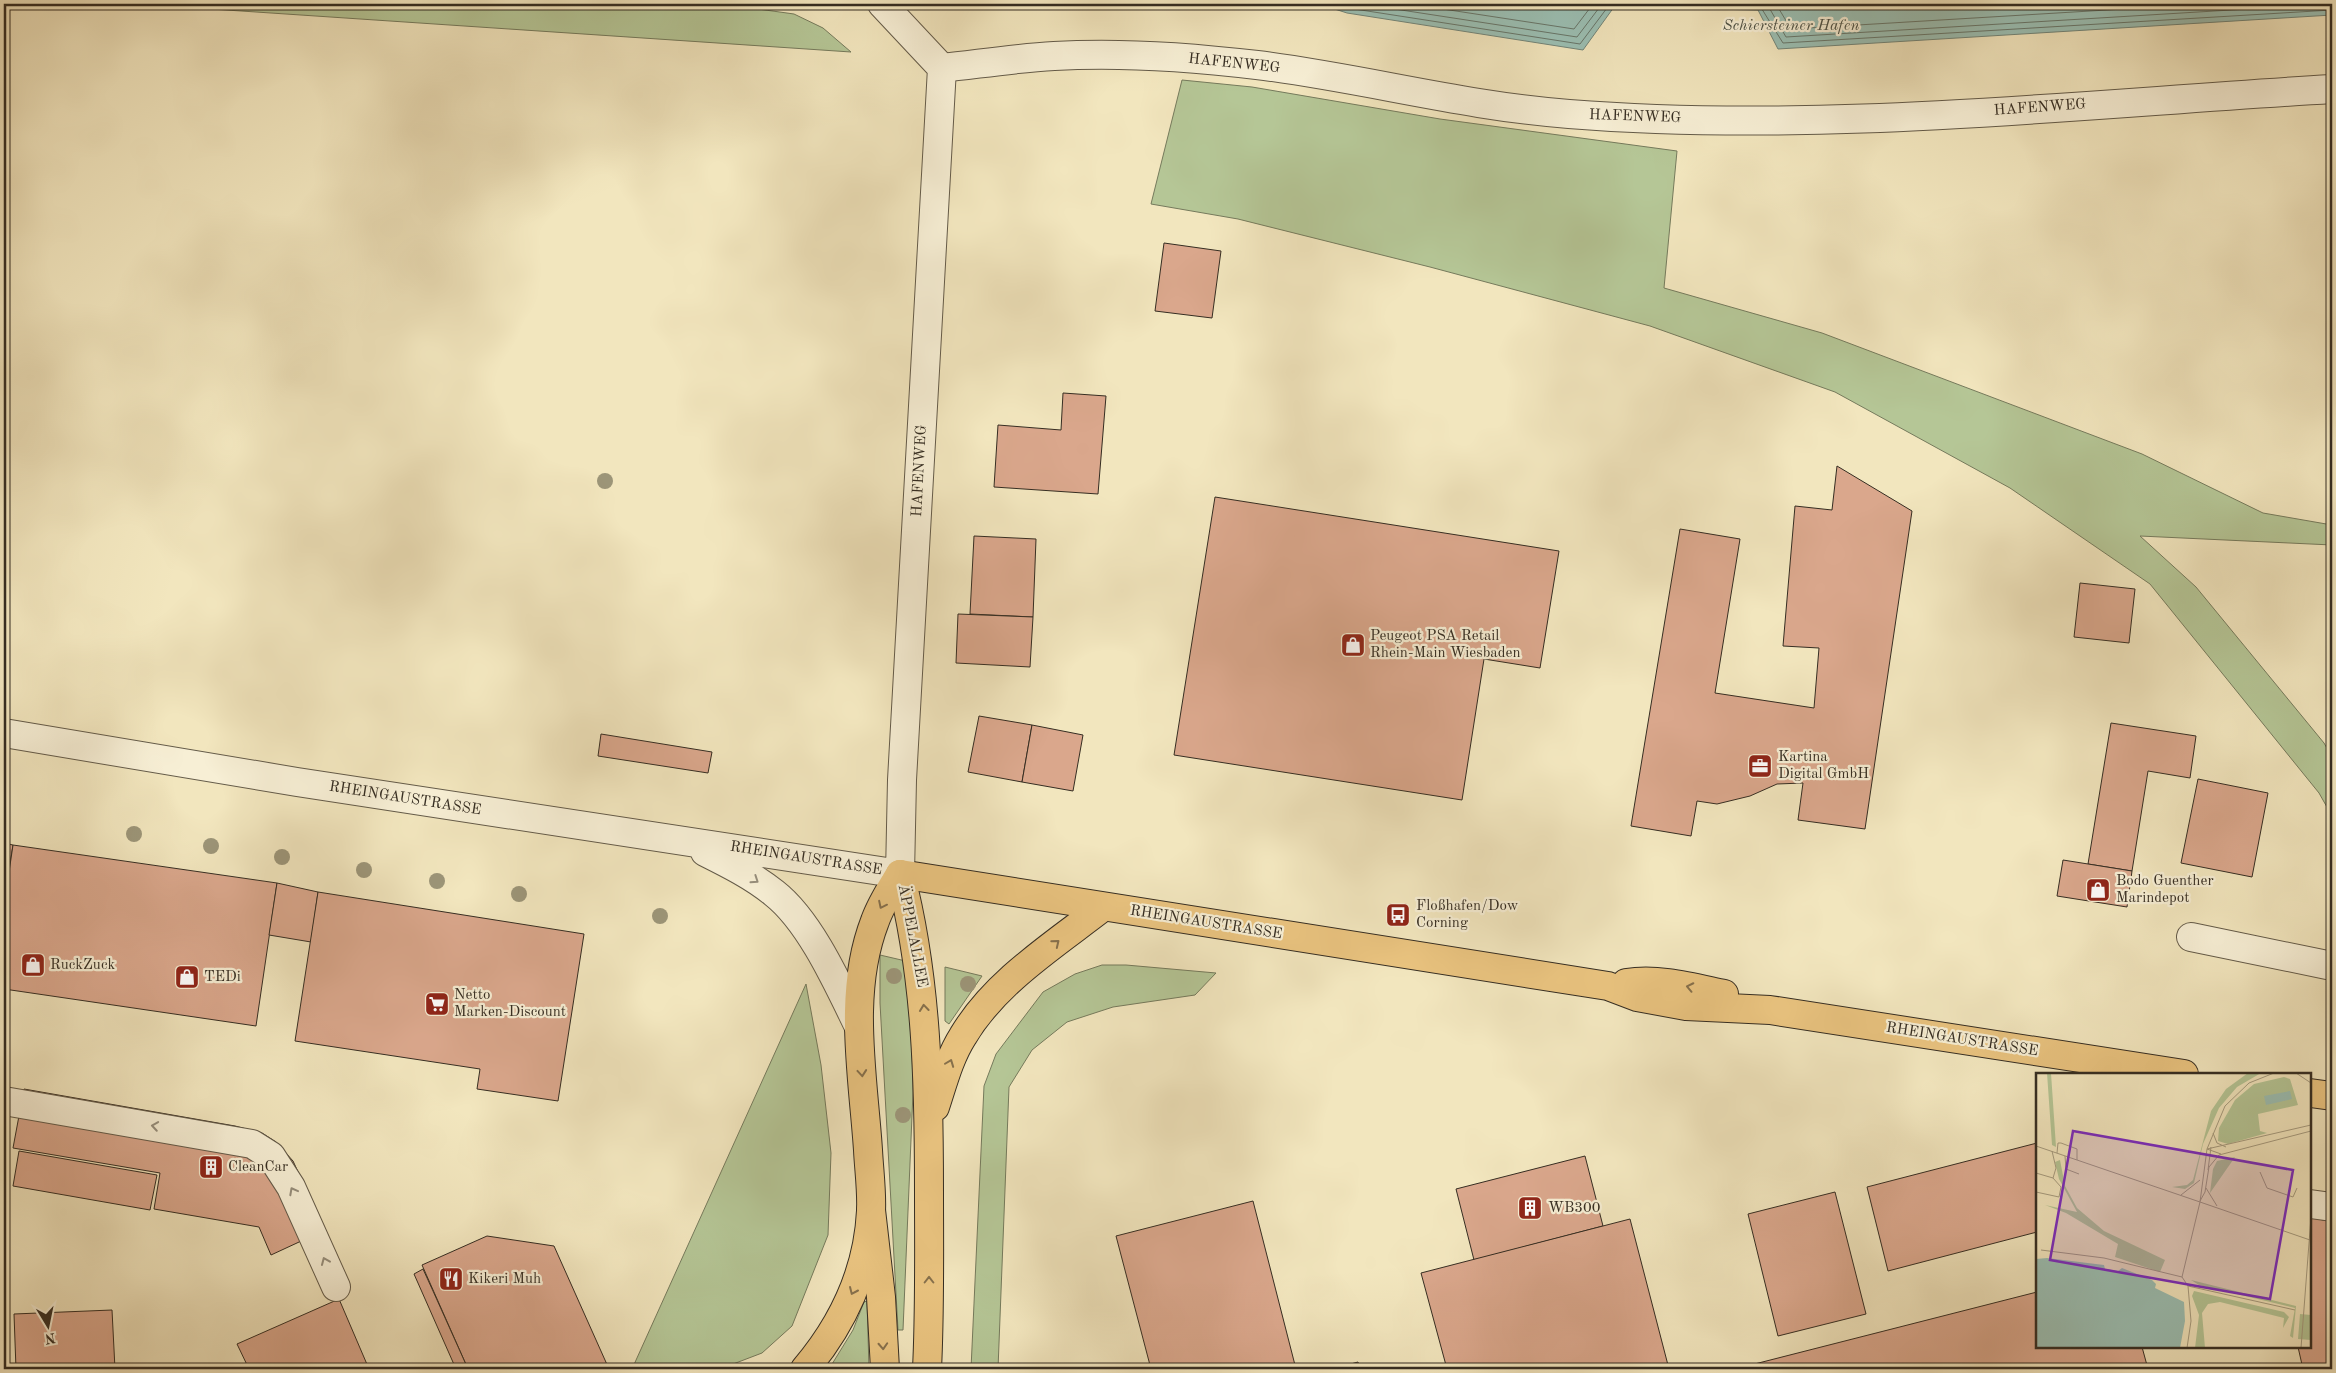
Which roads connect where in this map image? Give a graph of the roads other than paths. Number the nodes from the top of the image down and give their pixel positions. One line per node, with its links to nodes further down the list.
1 (882, 4): 2 (street)
2 (942, 68): 3 (street, HAFENWEG); 6 (street, HAFENWEG)
3 (2332, 89)
4 (4, 733): 5 (street, RHEINGAUSTRASSE)
5 (681, 840): 6 (street, RHEINGAUSTRASSE); 10 (street, one-way to 10)
6 (900, 874): 7 (main road, RHEINGAUSTRASSE); 10 (main road, ÄPPELALLEE, one-way to 10); 15 (main road, ÄPPELALLEE, one-way to 6)
7 (1103, 907): 11 (main road, RHEINGAUSTRASSE); 15 (main road, one-way to 7)
8 (2191, 937): 9 (street)
9 (2332, 966)
10 (858, 1025): 18 (main road, ÄPPELALLEE, one-way to 18)
11 (2178, 1073)
12 (2311, 1093): 13 (main road)
13 (2332, 1096)
14 (4, 1101): 19 (street, one-way to 14)
15 (929, 1126): 22 (main road, ÄPPELALLEE, one-way to 15)
16 (2311, 1204): 17 (street)
17 (2332, 1207)
18 (871, 1210): 20 (main road, ÄPPELALLEE, one-way to 20); 21 (main road, one-way to 21)
19 (336, 1287)
20 (805, 1369)
21 (884, 1369)
22 (927, 1369)

